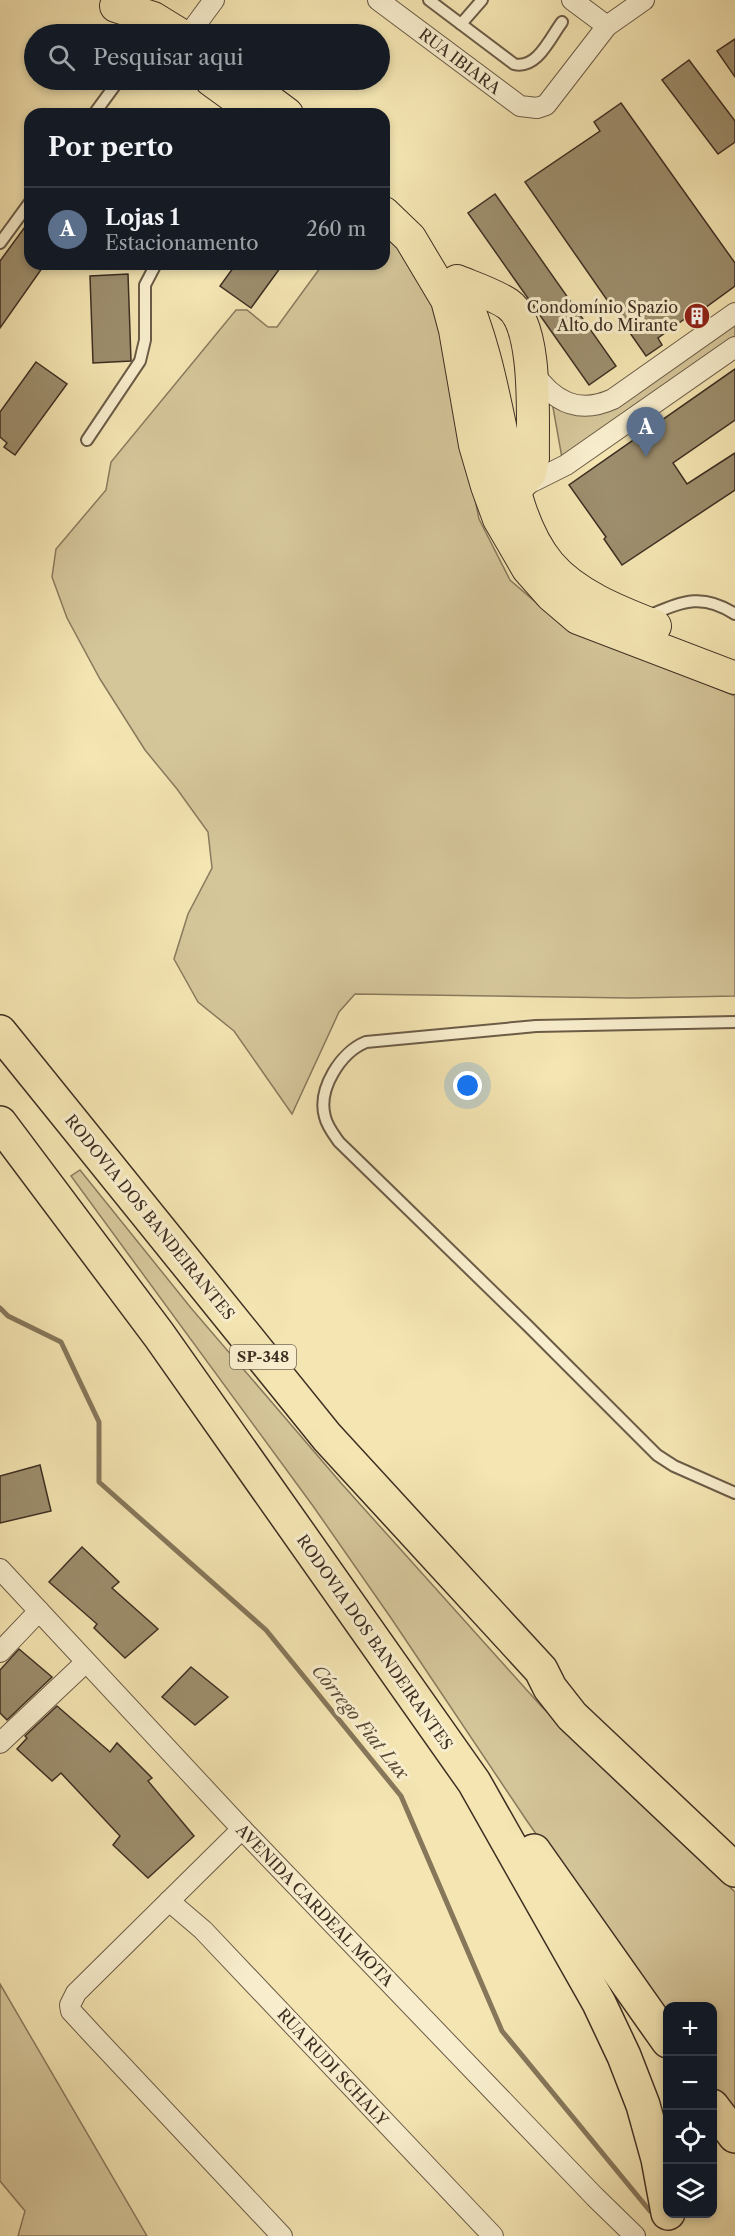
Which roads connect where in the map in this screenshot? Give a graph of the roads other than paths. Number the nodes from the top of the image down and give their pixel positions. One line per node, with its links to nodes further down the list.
1 (214, 0): 11 (street)
2 (378, 0): 13 (street, RUA IBIARA)
3 (429, 0): 12 (lane)
4 (482, 0): 12 (lane)
5 (572, 0): 13 (street)
6 (644, 0): 13 (street)
7 (112, 3): 9 (main road); 10 (main road)
8 (562, 22): 12 (lane)
9 (136, 24)
10 (163, 24)
11 (196, 24)
12 (461, 24)
13 (607, 26)
14 (112, 90): 17 (lane)
15 (225, 90): 18 (main road)
16 (254, 90): 19 (main road)
17 (98, 108)
18 (250, 108)
19 (279, 108)
20 (390, 194): 25 (main road)
21 (24, 210): 23 (lane)
22 (390, 219): 27 (main road)
23 (0, 243)
24 (153, 270): 30 (lane)
25 (458, 282): 27 (main road); 29 (main road)
26 (735, 314): 29 (street)
27 (466, 328): 29 (main road); 31 (main road)
28 (735, 347): 31 (street)
29 (530, 362): 31 (main road)
30 (87, 440)
31 (500, 489): 33 (main road); 35 (main road)
32 (735, 614): 33 (lane)
33 (638, 620): 34 (main road)
34 (735, 659)
35 (735, 678)
36 (735, 1022): 39 (lane)
37 (0, 1032): 44 (highway, RODOVIA DOS BANDEIRANTES / SP-348)
38 (0, 1123): 46 (highway, RODOVIA DOS BANDEIRANTES)
39 (735, 1493)
40 (0, 1569): 41 (street, AVENIDA CARDEAL MOTA)
41 (39, 1611): 42 (street); 43 (street, AVENIDA CARDEAL MOTA)
42 (0, 1652)
43 (86, 1662): 45 (street); 47 (street, AVENIDA CARDEAL MOTA)
44 (541, 1670): 48 (highway); 49 (highway)
45 (0, 1743)
46 (474, 1782): 51 (highway); 54 (highway)
47 (242, 1829): 50 (street); 58 (street, AVENIDA CARDEAL MOTA)
48 (735, 1842)
49 (735, 1870)
50 (169, 1901): 56 (street, RUA RUDI SCHALY); 57 (street)
51 (663, 2034)
52 (715, 2110): 53 (highway)
53 (735, 2136)
54 (663, 2186)
55 (668, 2218): 59 (highway)
56 (486, 2233)
57 (282, 2236)
58 (635, 2236)
59 (670, 2236)

